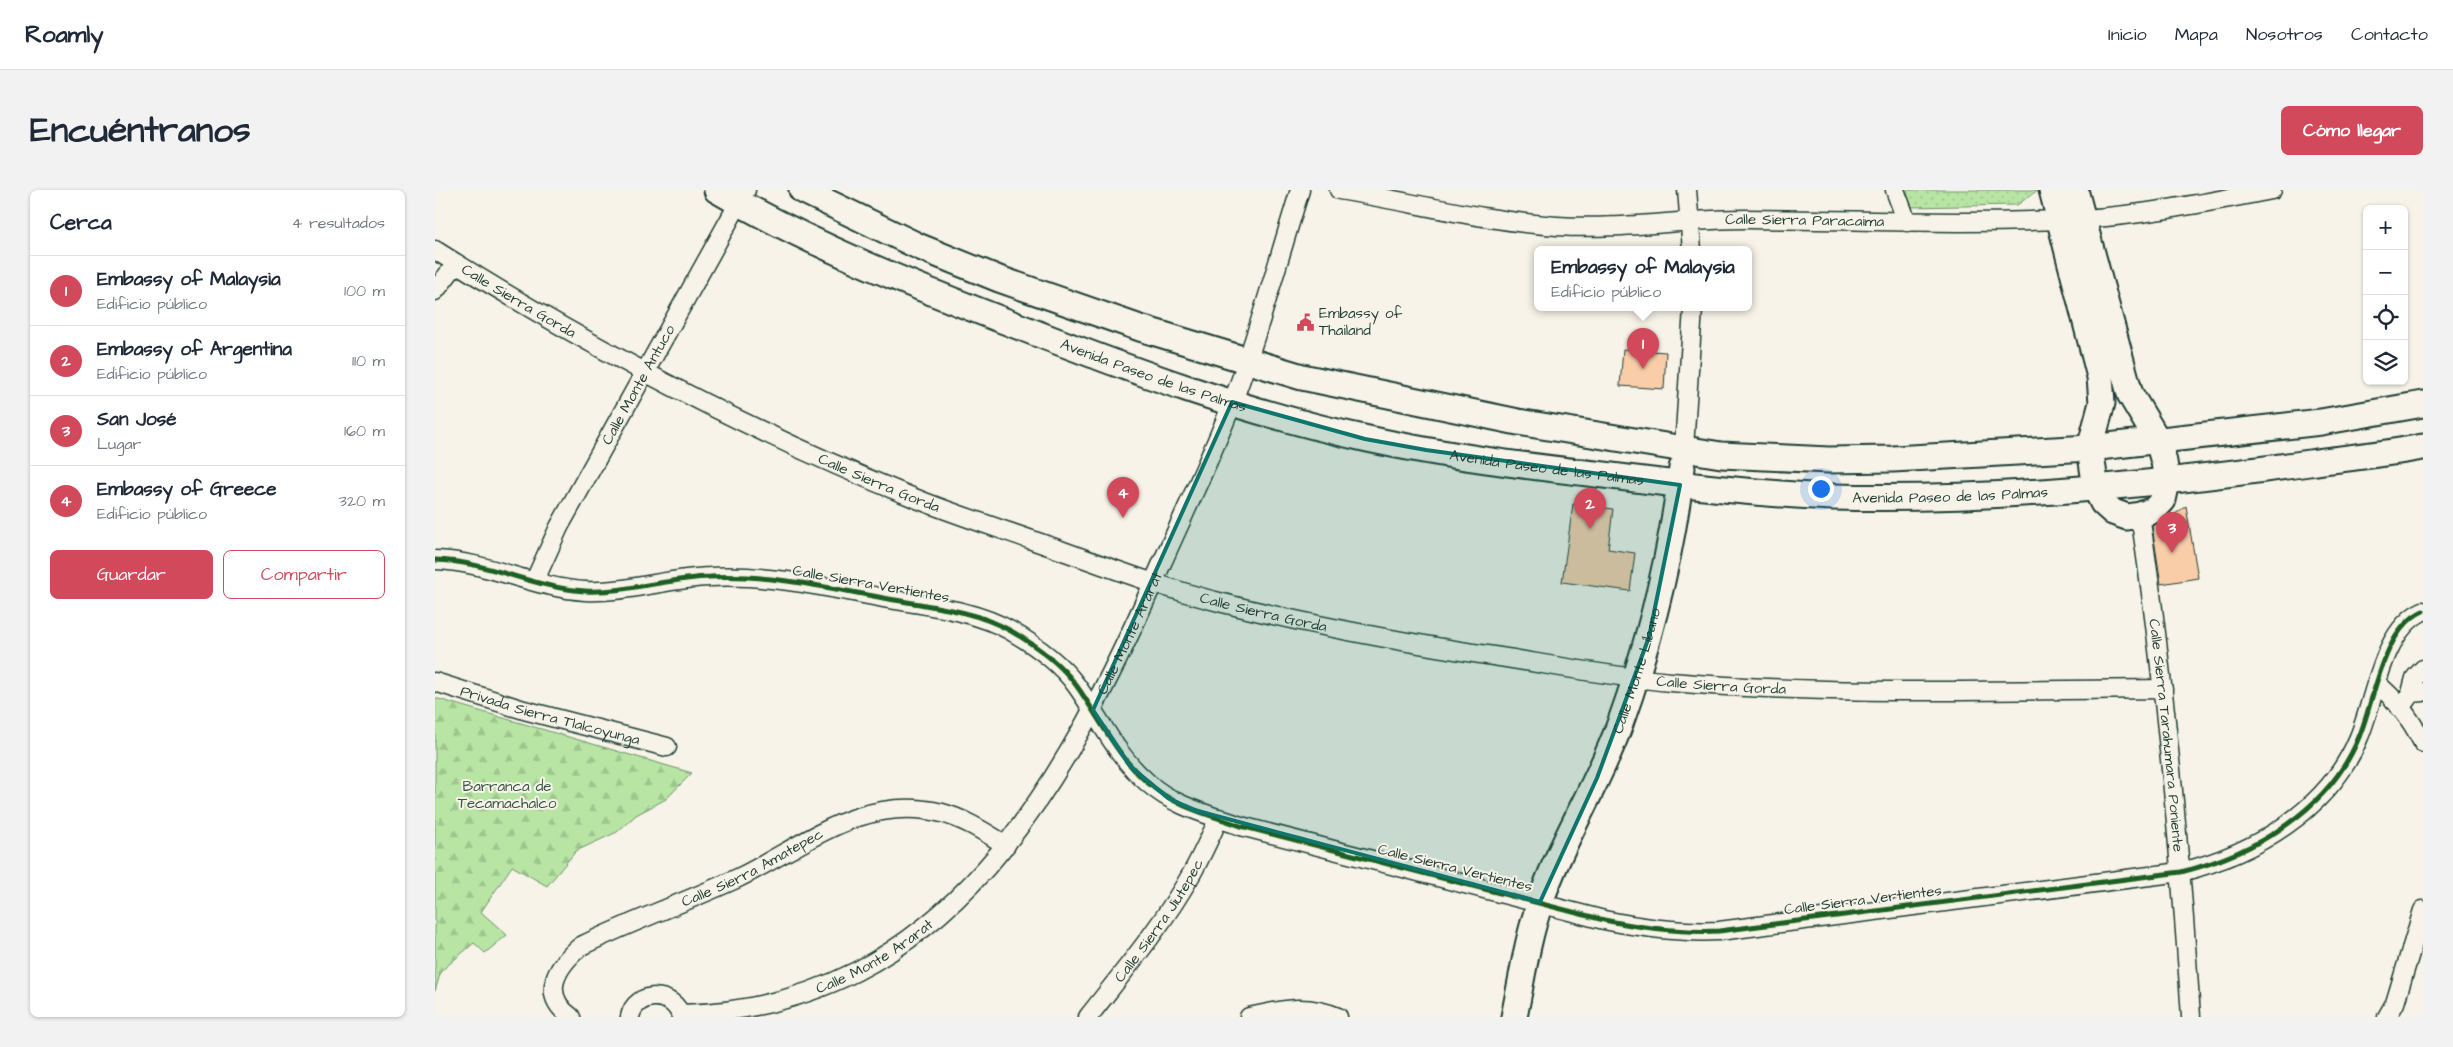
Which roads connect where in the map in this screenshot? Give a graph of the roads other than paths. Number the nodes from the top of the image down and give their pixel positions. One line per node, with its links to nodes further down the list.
1 (717, 190): 10 (main road, Avenida Paseo de las Palmas)
2 (802, 190): 19 (main road)
3 (1300, 190): 19 (street, Calle Monte Ararat)
4 (1339, 190): 12 (street, Calle Sierra Paracaima)
5 (1687, 190): 12 (street)
6 (1895, 190): 13 (street)
7 (2052, 190): 11 (main road)
8 (2075, 190): 11 (main road)
9 (2272, 190): 11 (street, Calle Sierra Paracaima)
10 (743, 196): 20 (street, Calle Monte Antuco); 21 (main road, Avenida Paseo de las Palmas)
11 (2071, 219): 13 (street, Calle Sierra Paracaima); 23 (main road); 25 (main road)
12 (1690, 221): 13 (street, Calle Sierra Paracaima); 14 (street)
13 (1907, 222)
14 (1692, 246)
15 (435, 250): 16 (street, Calle Sierra Gorda)
16 (456, 264): 17 (street); 20 (street, Calle Sierra Gorda)
17 (435, 291)
18 (1693, 311): 24 (street, Calle Monte Líbano)
19 (1247, 360): 21 (street, Calle Monte Ararat); 24 (main road)
20 (645, 373): 32 (street, Calle Monte Antuco); 33 (street, Calle Sierra Gorda)
21 (1232, 402): 28 (main road, Avenida Paseo de las Palmas); 33 (street, Calle Monte Ararat)
22 (2423, 404): 23 (main road)
23 (2157, 442): 25 (main road); 27 (main road)
24 (1684, 448): 25 (main road); 28 (main road, Calle Monte Líbano)
25 (2090, 448): 29 (main road)
26 (2423, 448): 27 (main road, Avenida Paseo de las Palmas)
27 (2167, 482): 29 (main road, Avenida Paseo de las Palmas); 30 (main road)
28 (1680, 485): 29 (main road, Avenida Paseo de las Palmas); 36 (main road, Calle Monte Líbano)
29 (2096, 489): 30 (main road)
30 (2140, 515): 39 (street, Calle Sierra Tarahumara Poniente)
31 (435, 560): 32 (street, Calle Sierra Vertientes)
32 (535, 580): 42 (street, Calle Sierra Vertientes)
33 (1153, 583): 36 (street, Calle Sierra Gorda); 42 (street, Calle Monte Ararat)
34 (2423, 611): 38 (street, Calle Sierra Vertientes)
35 (2423, 669): 40 (street)
36 (1635, 678): 39 (street, Calle Sierra Gorda); 48 (main road, Calle Monte Líbano)
37 (435, 682): 44 (street, Privada Sierra Tlalcoyunga)
38 (2377, 684): 41 (street); 47 (street, Calle Sierra Vertientes)
39 (2163, 689): 47 (street, Calle Sierra Tarahumara Poniente)
40 (2417, 693): 41 (street)
41 (2400, 708): 43 (street)
42 (1093, 710): 45 (street, Calle Sierra Vertientes); 46 (street, Calle Monte Ararat)
43 (2423, 743)
44 (667, 747)
45 (1219, 818): 48 (street, Calle Sierra Vertientes); 53 (street, Calle Sierra Jiutepec)
46 (1006, 845): 50 (street, Calle Monte Ararat); 51 (street, Calle Sierra Amatepec)
47 (2181, 872): 48 (street, Calle Sierra Vertientes); 57 (street, Calle Sierra Tarahumara Poniente)
48 (1540, 902): 56 (main road, Calle Monte Líbano)
49 (2423, 910): 58 (street)
50 (681, 1015): 52 (street)
51 (571, 1017)
52 (630, 1017)
53 (1088, 1017)
54 (1249, 1017): 55 (street)
55 (1338, 1017)
56 (1514, 1017)
57 (2191, 1017)
58 (2387, 1017)

